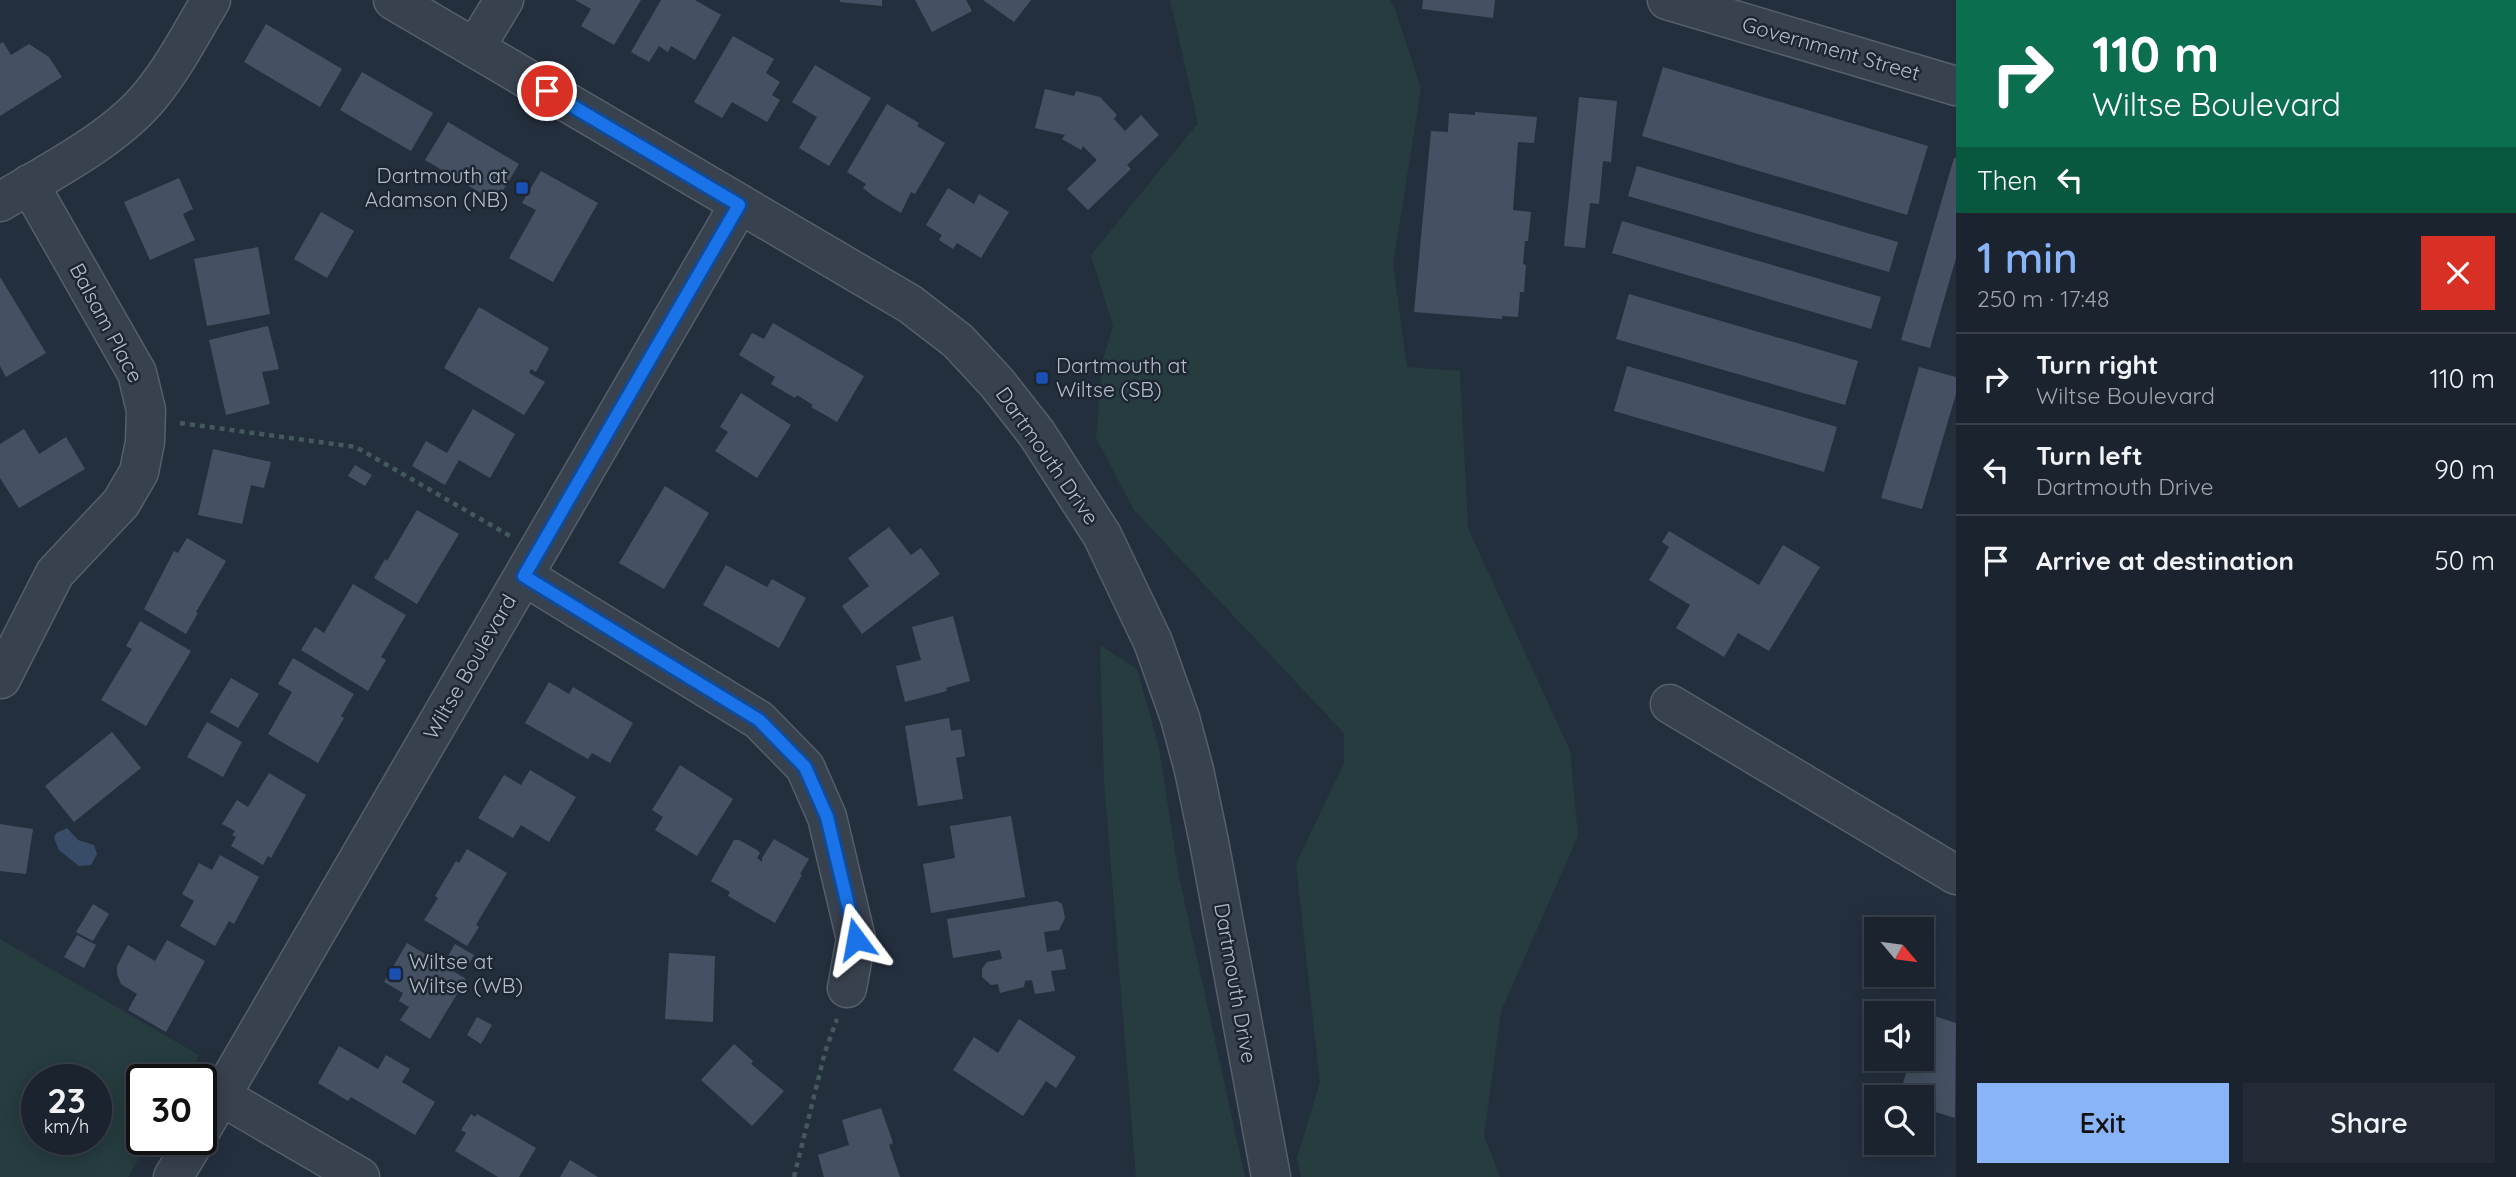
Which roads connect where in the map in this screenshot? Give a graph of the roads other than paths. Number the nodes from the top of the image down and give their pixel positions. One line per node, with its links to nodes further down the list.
1 (211, 0): 7 (street)
2 (393, 0): 5 (street, Dartmouth Drive)
3 (504, 0): 5 (street)
4 (1667, 0): 6 (street, Government Street)
5 (475, 48): 8 (street, Dartmouth Drive)
6 (1956, 86)
7 (15, 193): 10 (street, Balsam Place)
8 (739, 205): 9 (street, Wiltse Boulevard); 19 (street, Dartmouth Drive)
9 (531, 564): 13 (street); 14 (street, Wiltse Boulevard)
10 (1, 679)
11 (1670, 704): 12 (street)
12 (1956, 875)
13 (847, 988)
14 (221, 1096): 15 (street, Wiltse Boulevard); 18 (street)
15 (217, 1103)
16 (186, 1155): 17 (street)
17 (173, 1177)
18 (360, 1177)
19 (1270, 1177)

